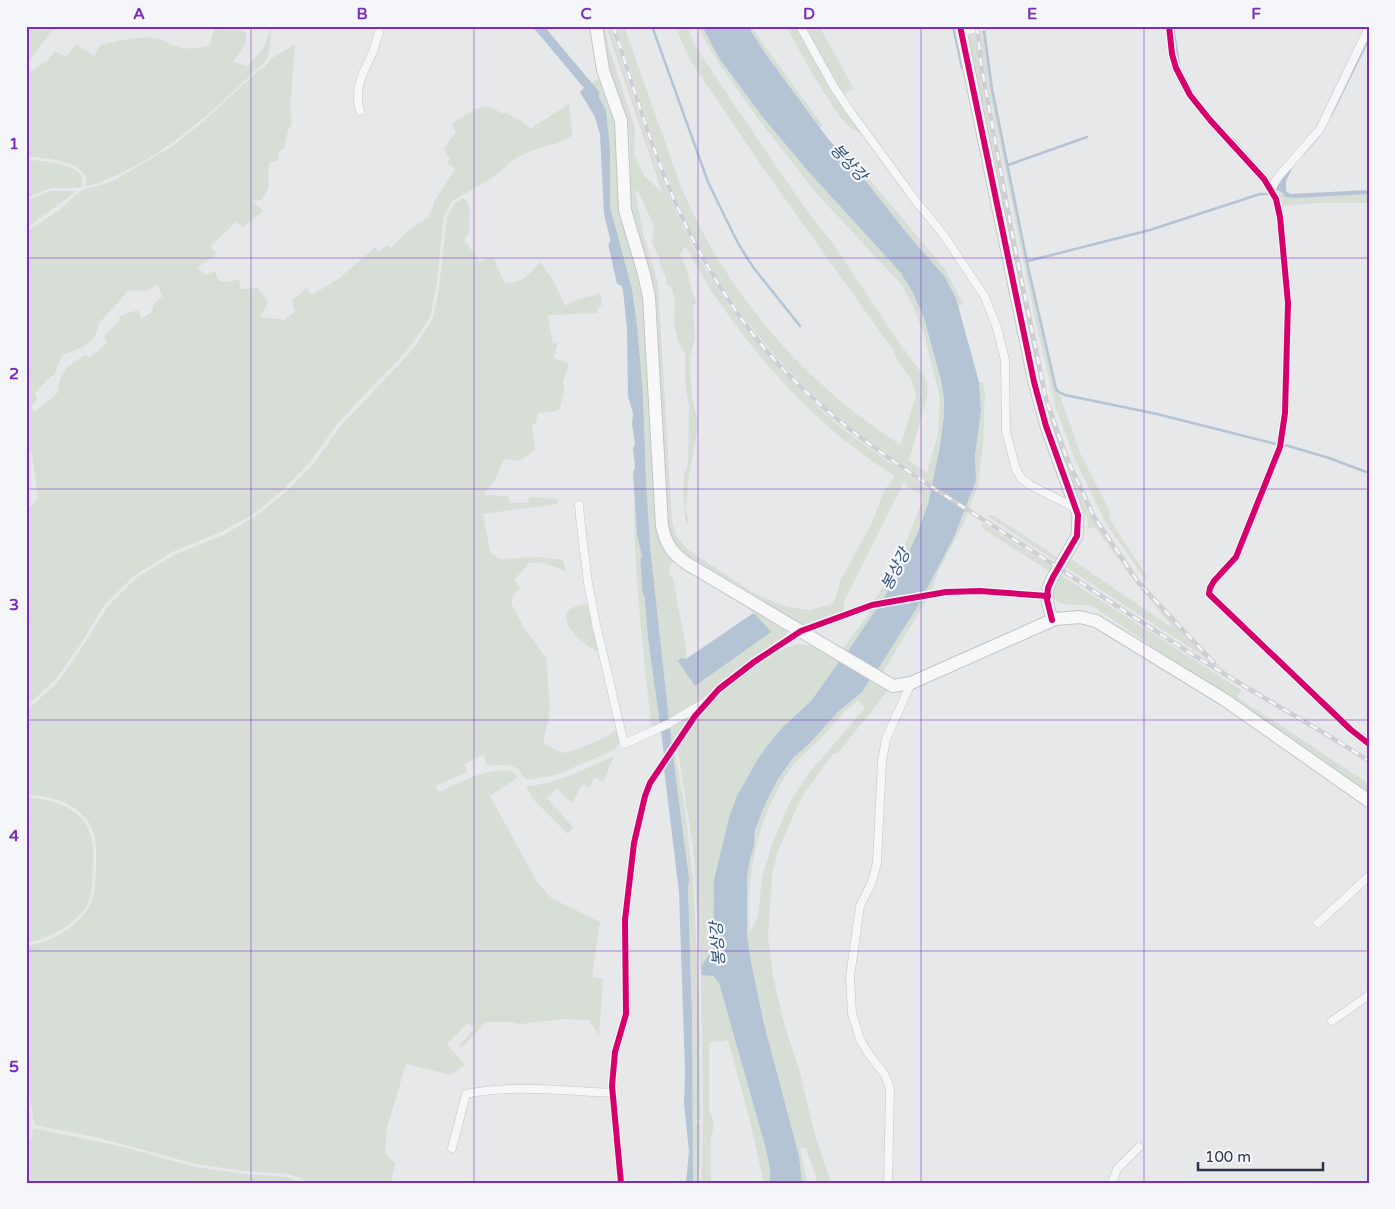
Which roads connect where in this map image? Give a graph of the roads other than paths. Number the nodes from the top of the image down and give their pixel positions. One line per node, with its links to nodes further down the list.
1 (381, 26): 8 (street)
2 (596, 26): 14 (main road)
3 (800, 26): 11 (street)
4 (985, 26): 7 (street)
5 (1169, 26): 9 (street)
6 (1369, 27): 9 (street)
7 (961, 29): 11 (street)
8 (360, 111)
9 (1272, 190): 17 (street)
10 (580, 506): 16 (street)
11 (1077, 509): 12 (street)
12 (1048, 596): 13 (street); 14 (street)
13 (1052, 620): 15 (main road); 18 (main road)
14 (801, 631): 15 (main road); 16 (street)
15 (912, 683): 27 (street)
16 (706, 702): 23 (street)
17 (1369, 744)
18 (1369, 801)
19 (1369, 876): 20 (street)
20 (1318, 923)
21 (1369, 995): 22 (street)
22 (1332, 1021)
23 (612, 1093): 25 (street); 26 (street)
24 (1138, 1147): 28 (street)
25 (452, 1148)
26 (621, 1183)
27 (888, 1183)
28 (1112, 1183)

